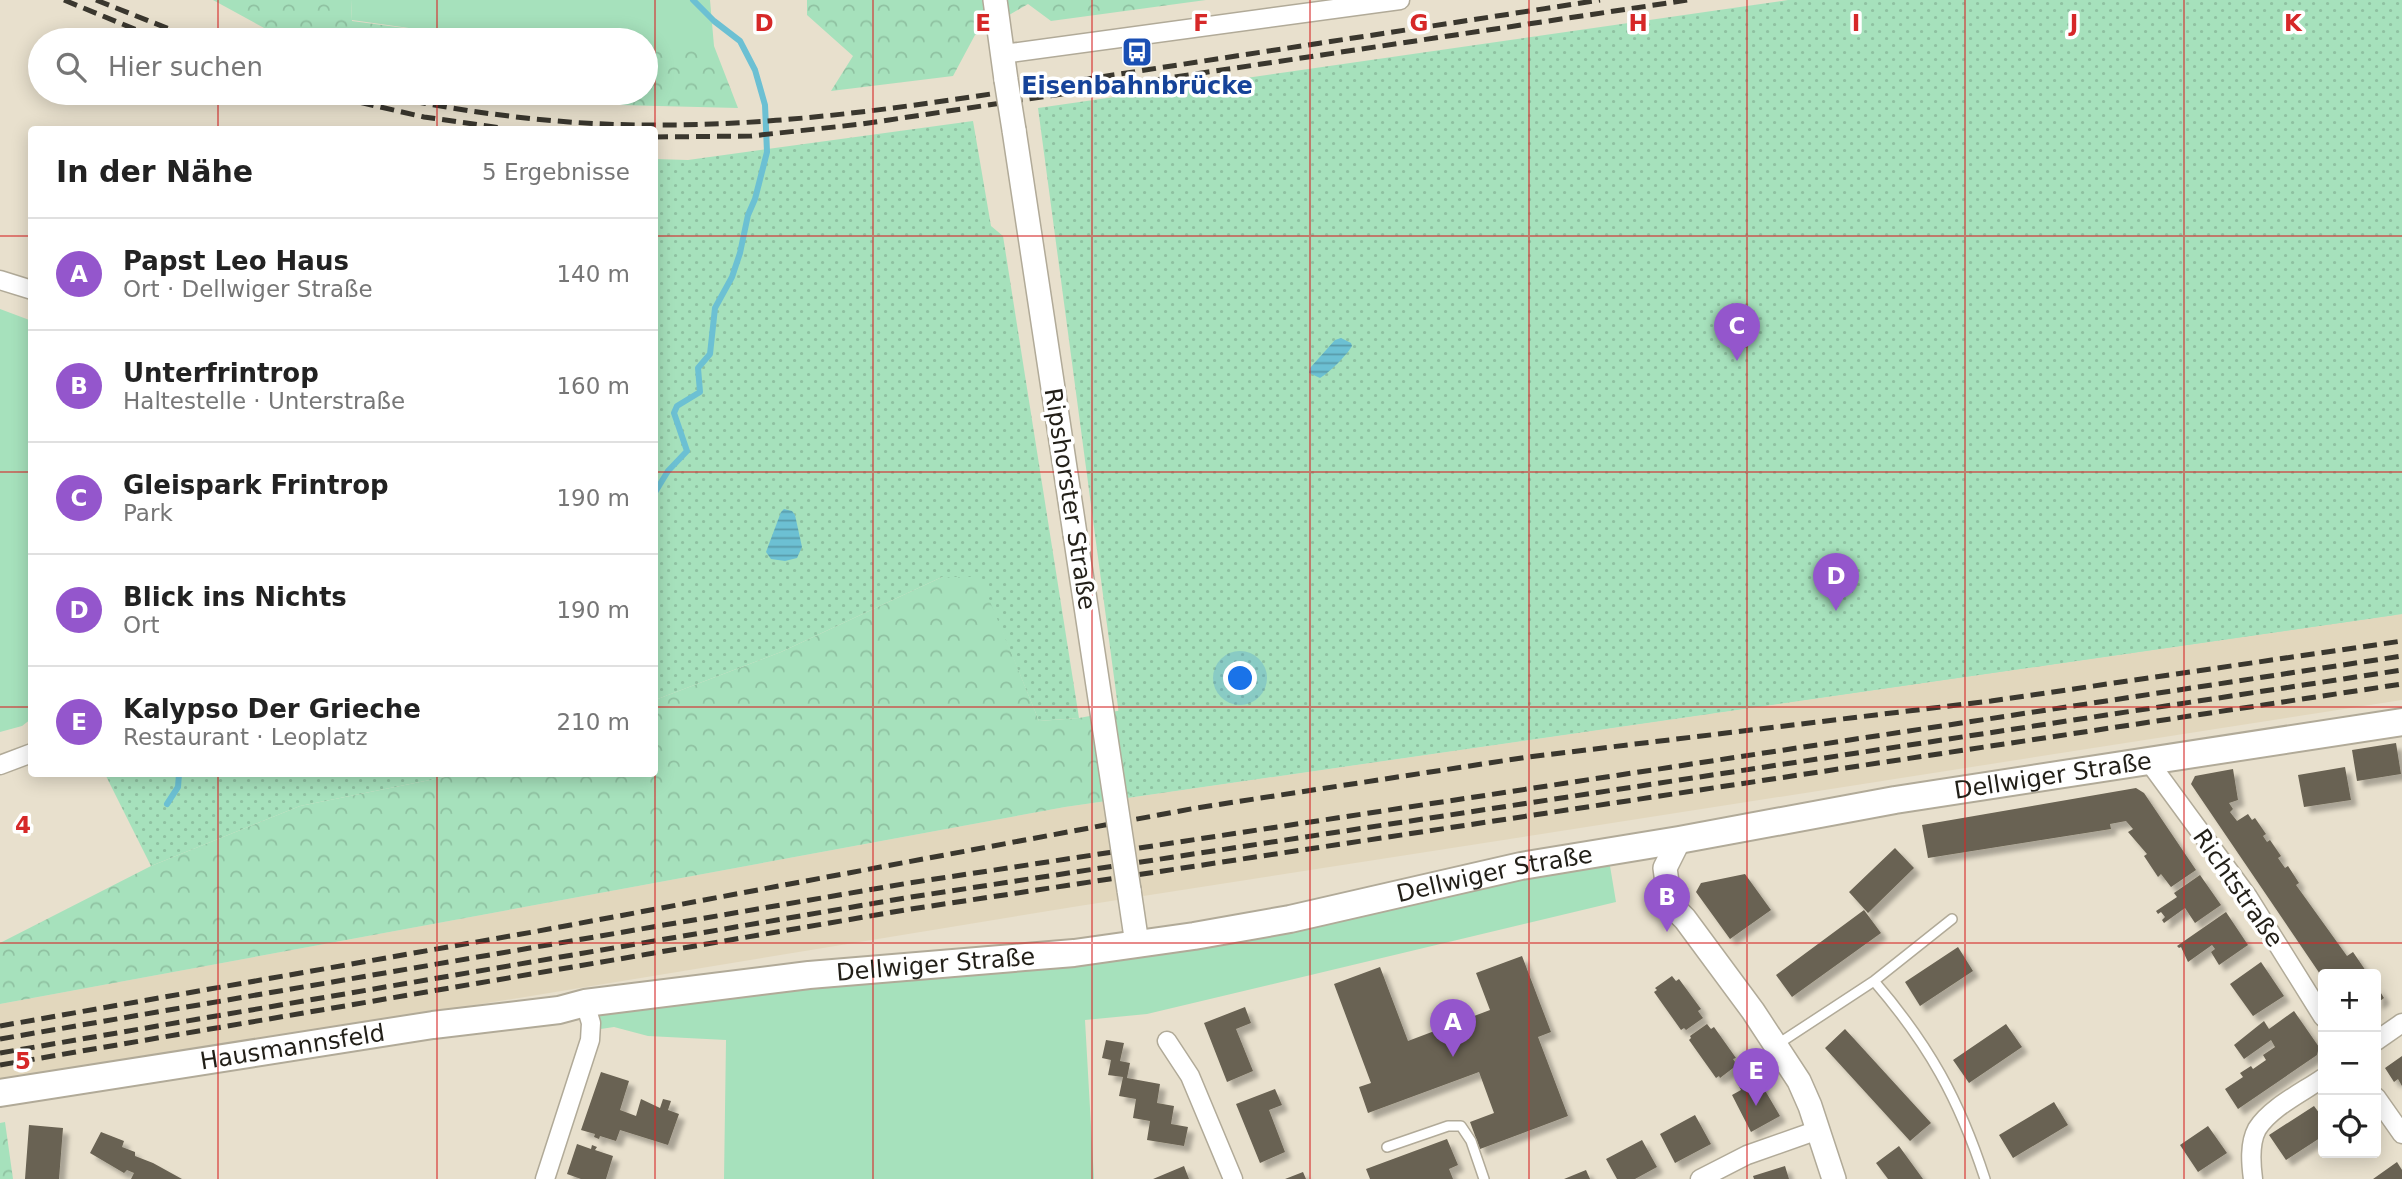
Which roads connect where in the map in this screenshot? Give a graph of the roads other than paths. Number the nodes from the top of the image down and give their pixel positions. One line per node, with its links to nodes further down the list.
1 (995, 0): 3 (street, Ripshorster Straße)
2 (1400, 0): 3 (street)
3 (1003, 54): 12 (street, Ripshorster Straße, bridge)
4 (0, 280): 5 (street)
5 (28, 289)
6 (2402, 722): 8 (main road, Dellwiger Straße)
7 (28, 754): 9 (street)
8 (2149, 762): 10 (main road, Dellwiger Straße); 15 (street, Richtstraße)
9 (0, 765)
10 (1679, 840): 12 (main road, Dellwiger Straße); 19 (street)
11 (1952, 919): 13 (lane)
12 (1137, 944): 14 (main road, Dellwiger Straße)
13 (1874, 981): 19 (lane); 31 (lane)
14 (585, 1003): 21 (main road, Hausmannsfeld); 26 (street)
15 (2318, 1009)
16 (2402, 1023): 17 (street)
17 (2381, 1038)
18 (1167, 1041): 27 (street)
19 (1776, 1045): 23 (street)
20 (2318, 1081): 32 (street)
21 (0, 1093)
22 (2381, 1104): 24 (street)
23 (1818, 1129): 29 (street); 30 (street)
24 (2402, 1135)
25 (1387, 1147): 28 (lane)
26 (545, 1179)
27 (1233, 1179)
28 (1484, 1179)
29 (1700, 1179)
30 (1834, 1179)
31 (1985, 1179)
32 (2253, 1179)

